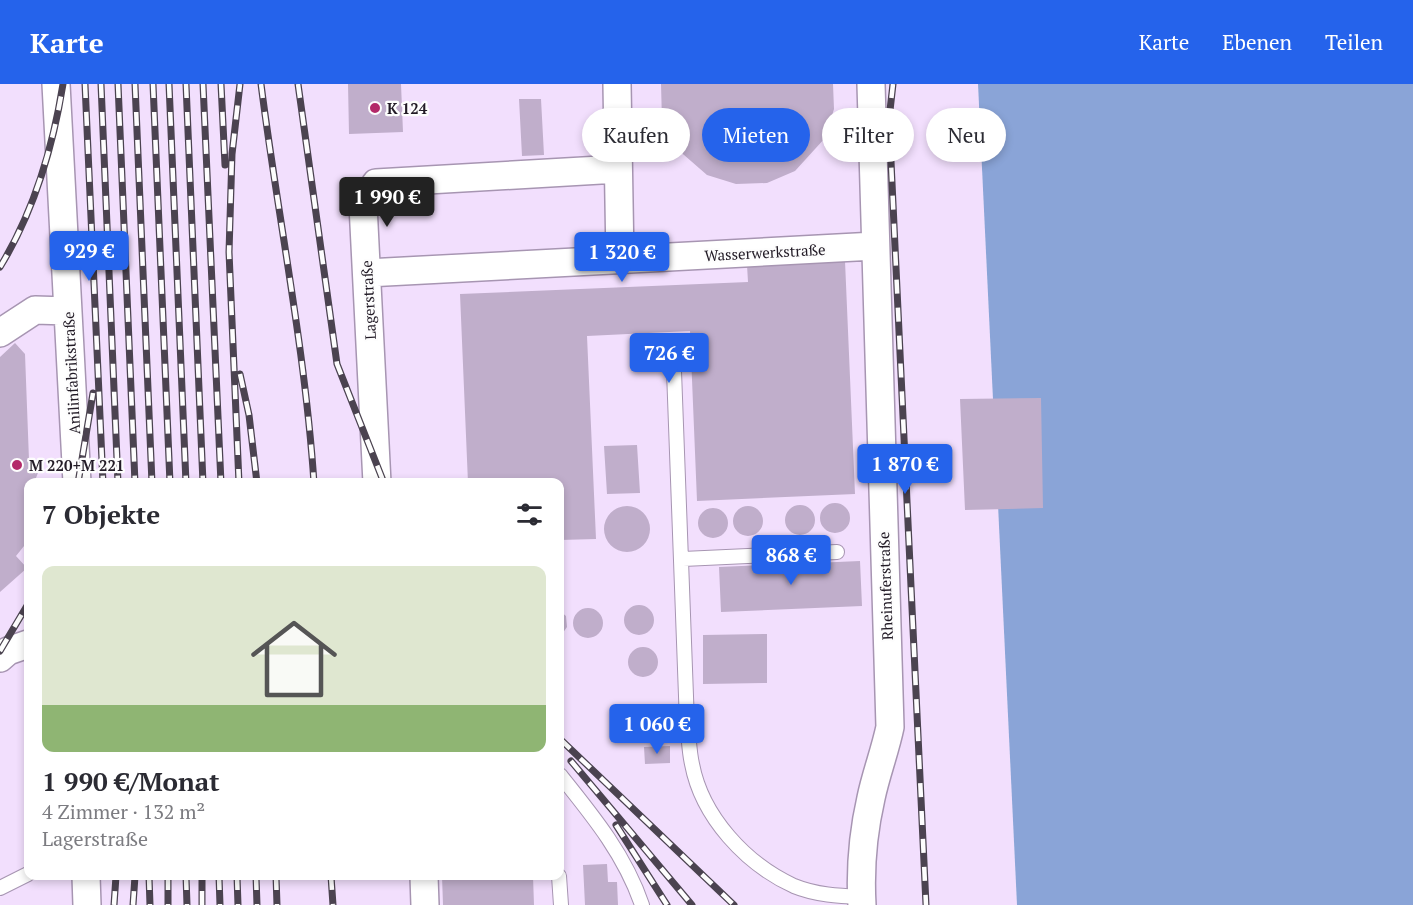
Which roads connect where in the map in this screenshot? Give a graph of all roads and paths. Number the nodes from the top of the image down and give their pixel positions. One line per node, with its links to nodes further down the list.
1 (56, 84): 8 (street, Anilinfabrikstraße)
2 (616, 84): 4 (street)
3 (871, 84): 5 (street, Rheinuferstraße)
4 (618, 169): 6 (street); 7 (street, Lagerstraße)
5 (875, 246): 6 (street, Wasserwerkstraße); 23 (street, Rheinuferstraße)
6 (620, 260): 7 (street, Wasserwerkstraße)
7 (367, 273): 12 (street, Lagerstraße)
8 (68, 311): 9 (street); 11 (street, Anilinfabrikstraße)
9 (0, 333)
10 (675, 371): 14 (lane)
11 (77, 478)
12 (377, 478)
13 (837, 552): 14 (lane)
14 (683, 559): 23 (lane)
15 (24, 645): 16 (street)
16 (0, 658)
17 (564, 784): 27 (lane)
18 (24, 876): 22 (lane)
19 (86, 880): 24 (street)
20 (424, 880): 25 (street)
21 (560, 880): 26 (lane)
22 (0, 888)
23 (862, 901)
24 (87, 905)
25 (425, 905)
26 (561, 905)
27 (642, 905)

